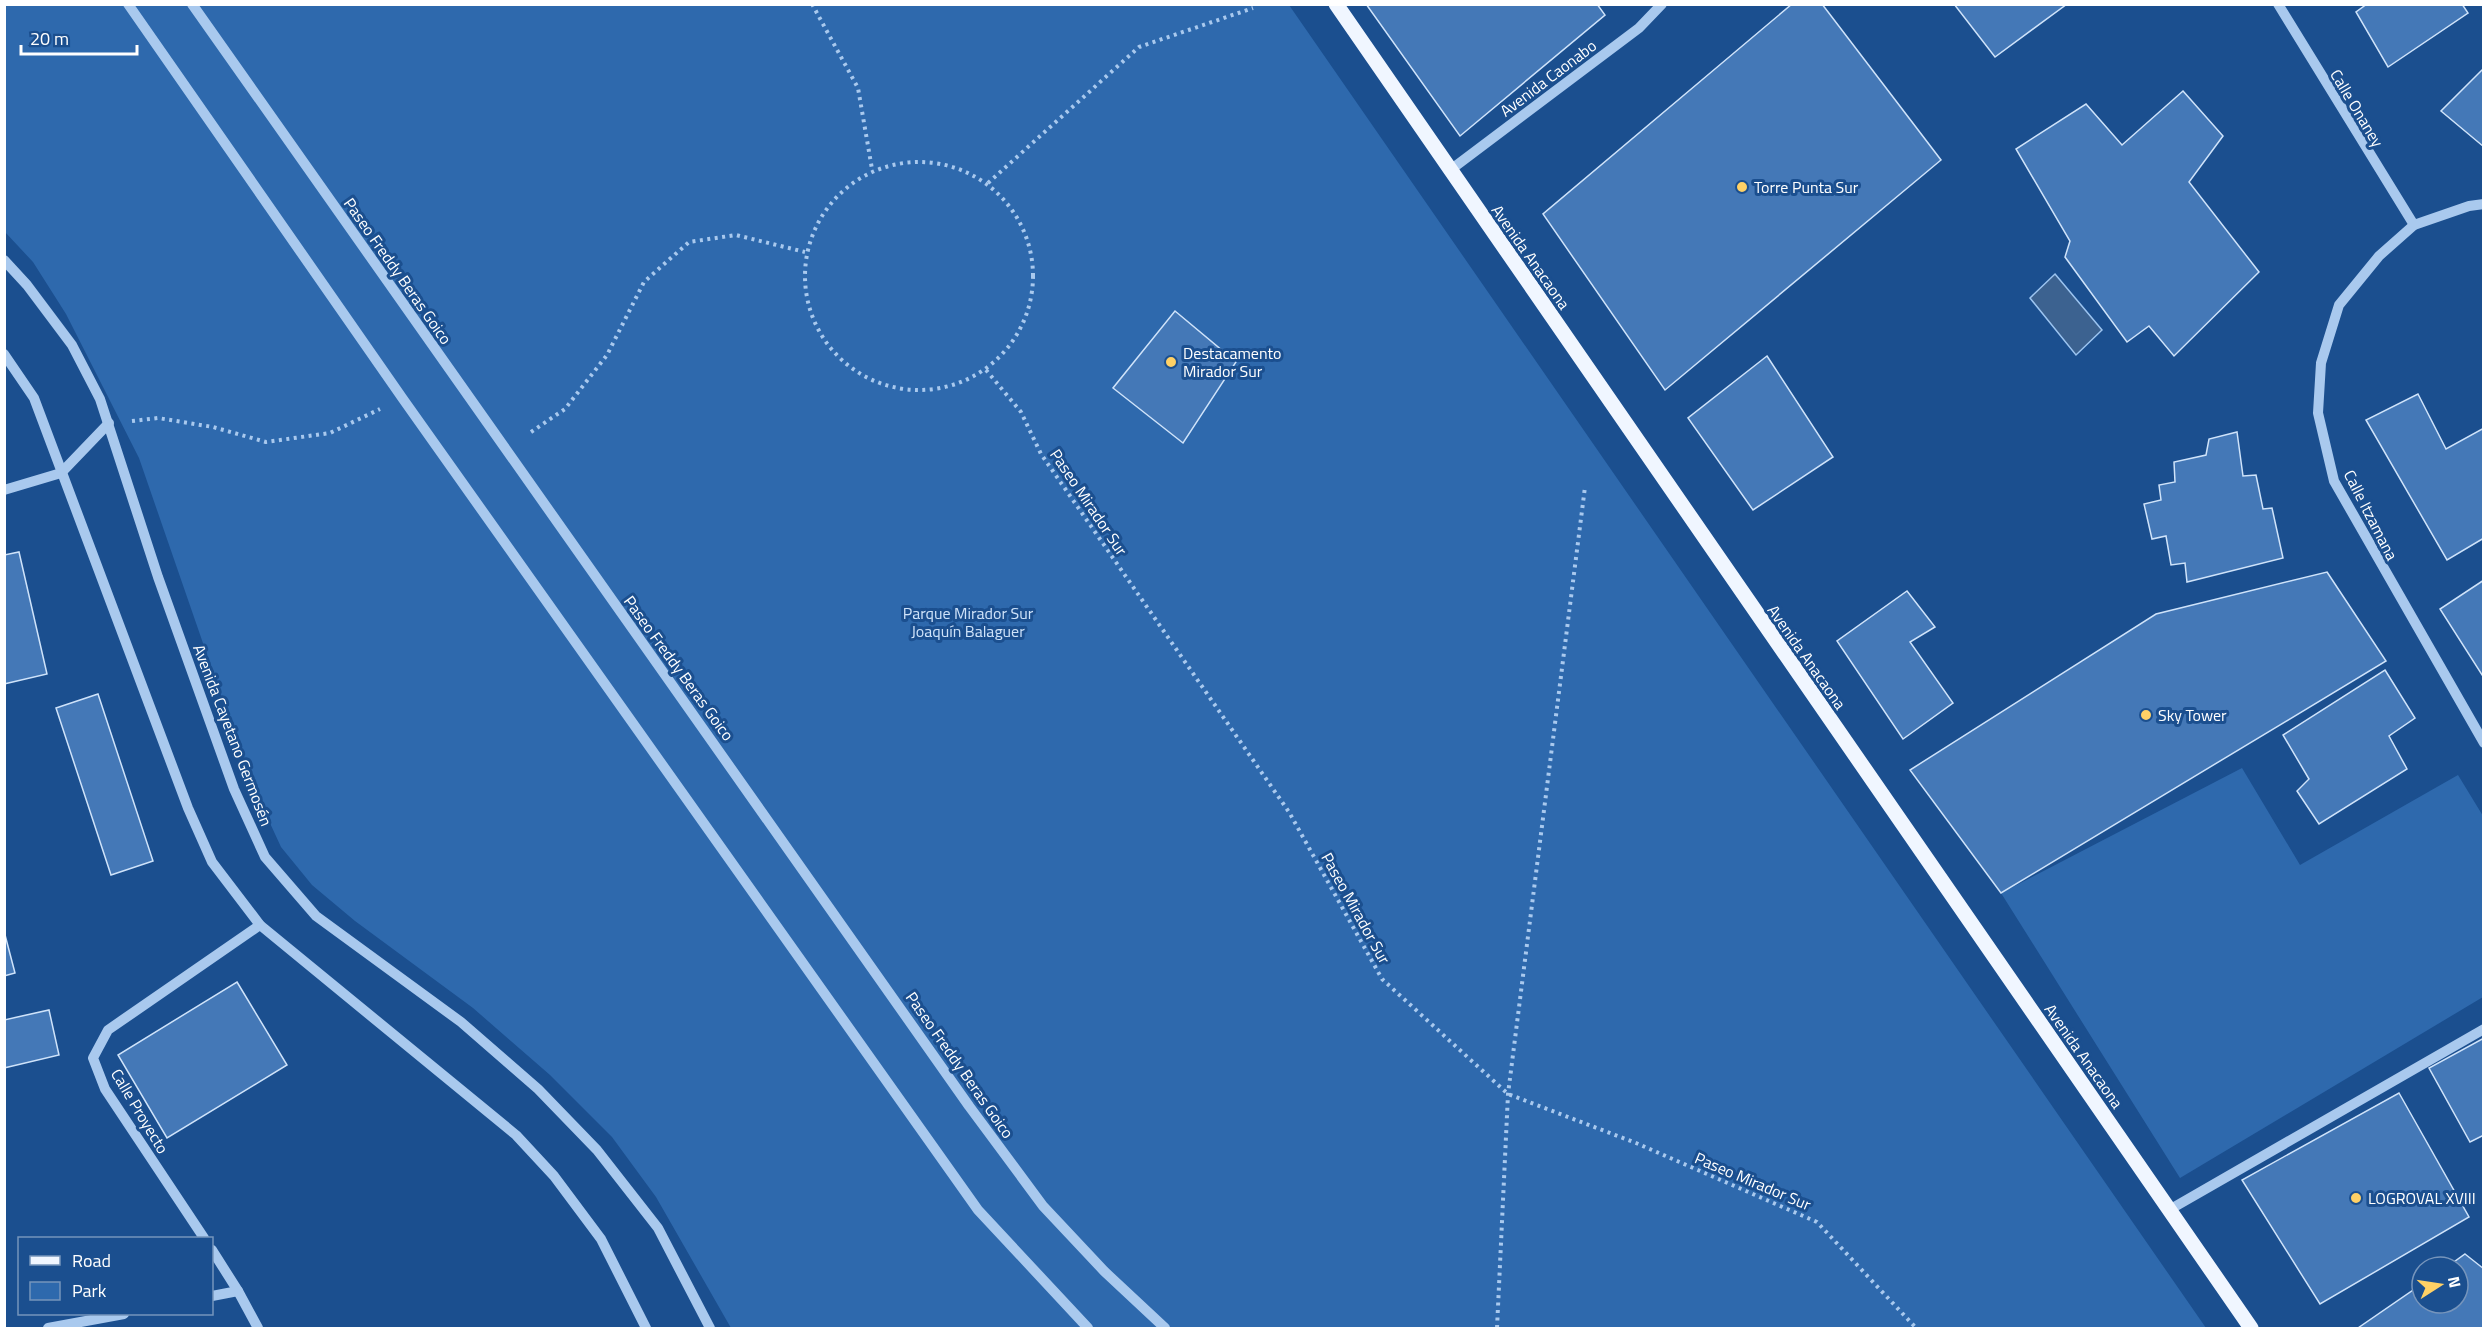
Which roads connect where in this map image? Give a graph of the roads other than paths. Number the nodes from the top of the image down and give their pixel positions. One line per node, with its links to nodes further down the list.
1 (128, 4): 27 (street)
2 (192, 4): 28 (street, Paseo Freddy Beras Goico)
3 (1336, 4): 6 (main road, Avenida Anacaona)
4 (1662, 4): 6 (street, Avenida Caonabo)
5 (2278, 4): 8 (street, Calle Onaney)
6 (1449, 171): 17 (main road, Avenida Anacaona)
7 (2484, 204): 8 (street)
8 (2414, 225): 14 (street, Calle Itzamana)
9 (4, 260): 11 (street, Avenida Cayetano Germosén)
10 (4, 354): 12 (street)
11 (109, 423): 12 (street); 26 (street, Avenida Cayetano Germosén)
12 (61, 474): 13 (street); 15 (street)
13 (4, 490)
14 (2484, 743)
15 (260, 925): 18 (street, Calle Proyecto); 25 (street)
16 (2484, 1029): 17 (street)
17 (2169, 1210): 29 (main road, Avenida Anacaona)
18 (203, 1237)
19 (213, 1252): 20 (street)
20 (238, 1291): 21 (street); 24 (street)
21 (213, 1296)
22 (119, 1315): 23 (street)
23 (48, 1329)
24 (258, 1329)
25 (646, 1329)
26 (710, 1329)
27 (1088, 1329)
28 (1165, 1329)
29 (2251, 1329)

